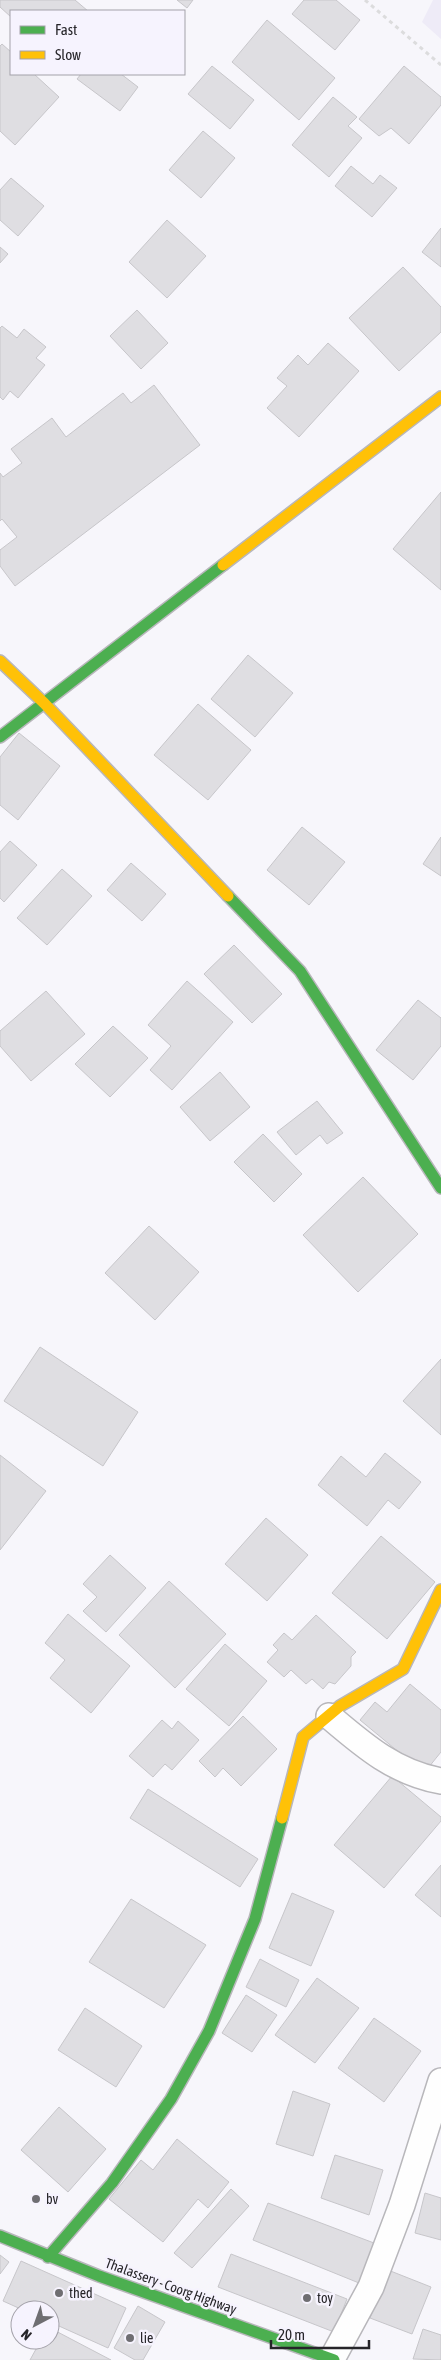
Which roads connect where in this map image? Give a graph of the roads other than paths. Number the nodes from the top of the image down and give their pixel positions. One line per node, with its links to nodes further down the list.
1 (441, 397): 3 (street)
2 (0, 660): 3 (street)
3 (44, 703): 4 (street); 5 (street)
4 (0, 737)
5 (441, 1188)
6 (441, 1590): 7 (street)
7 (328, 1716): 8 (street); 11 (street)
8 (441, 1781)
9 (441, 2081): 12 (street)
10 (0, 2236): 11 (street, Thalassery - Coorg Highway)
11 (48, 2257): 12 (street, Thalassery - Coorg Highway)
12 (322, 2358)

